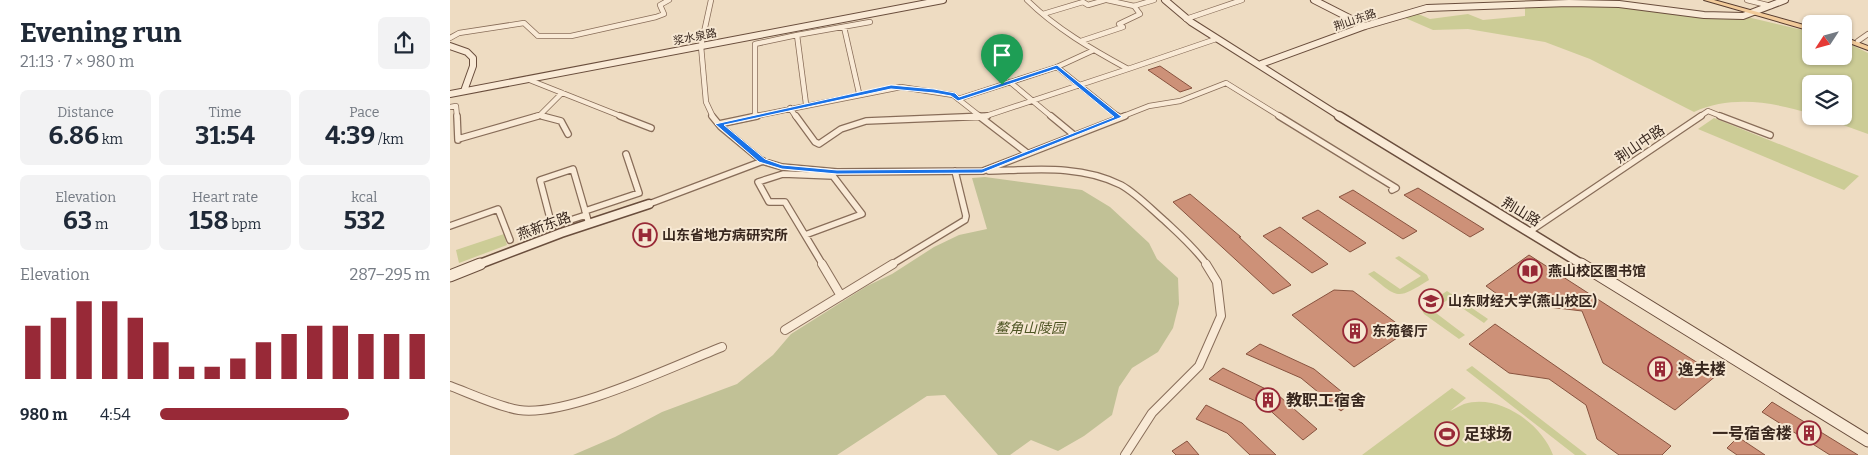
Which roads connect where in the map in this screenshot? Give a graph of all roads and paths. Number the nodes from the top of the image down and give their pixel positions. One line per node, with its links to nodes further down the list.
1 (669, 0): 25 (street)
2 (711, 0): 32 (street)
3 (943, 0): 32 (main road, 浆水泉路)
4 (1028, 0): 17 (street)
5 (1106, 0): 14 (street); 17 (street)
6 (1154, 0): 14 (street)
7 (1165, 0): 18 (main road, 荆山路)
8 (1242, 0): 18 (street)
9 (1314, 0): 22 (main road)
10 (1707, 0): 16 (main road)
11 (1717, 0): 16 (main road)
12 (1747, 0): 15 (street)
13 (1785, 0): 15 (main road, 荆山东路)
14 (1134, 6): 28 (street)
15 (1771, 6): 16 (main road, 荆山东路)
16 (1758, 12): 20 (main road); 22 (main road, 荆山东路)
17 (1043, 14): 28 (street)
18 (1186, 19): 26 (main road, 荆山路)
19 (870, 22): 21 (street)
20 (1802, 24)
21 (844, 26): 24 (street); 43 (street)
22 (1365, 26): 35 (main road, 荆山东路)
23 (1868, 34): 30 (street)
24 (796, 35): 47 (street); 51 (street)
25 (450, 38)
26 (1216, 38): 35 (main road, 荆山路); 37 (street)
27 (1852, 40): 30 (main road)
28 (1081, 41): 34 (street)
29 (1852, 41): 33 (main road)
30 (1858, 41): 33 (main road)
31 (450, 46): 41 (main road)
32 (701, 46): 38 (main road, 浆水泉路); 54 (street)
33 (1868, 46)
34 (1094, 50): 36 (street); 37 (street)
35 (1261, 64): 68 (main road, 荆山路)
36 (1057, 67): 39 (street); 40 (street)
37 (1128, 69): 40 (street)
38 (527, 79): 41 (main road, 浆水泉路); 42 (street)
39 (1010, 82): 45 (street); 46 (street)
40 (1080, 85): 46 (street); 53 (street)
41 (464, 91): 44 (main road, 浆水泉路)
42 (562, 92): 50 (street); 55 (street)
43 (859, 93): 45 (street); 47 (street)
44 (450, 94)
45 (958, 99): 52 (street)
46 (1034, 100): 52 (street); 57 (street)
47 (806, 104): 49 (street)
48 (450, 107): 50 (street)
49 (790, 108): 51 (street); 52 (street)
50 (540, 115): 56 (street)
51 (755, 116): 54 (street)
52 (978, 116): 59 (street)
53 (1119, 117): 57 (street); 64 (street)
54 (719, 124): 61 (street)
55 (651, 128)
56 (568, 134)
57 (1074, 135): 59 (street)
58 (1770, 135): 68 (street, 荆山中路)
59 (1026, 153): 63 (street)
60 (626, 154): 66 (street)
61 (763, 162): 62 (street); 65 (street)
62 (955, 171): 63 (street); 72 (street)
63 (982, 171): 77 (street)
64 (1392, 190)
65 (649, 204): 66 (main road, 燕新东路)
66 (587, 217): 66 (street); 71 (main road, 燕新东路)
67 (450, 226): 70 (street)
68 (1529, 232): 76 (main road, 荆山路)
69 (805, 235): 69 (street); 72 (street)
70 (510, 240)
71 (450, 276)
72 (841, 296): 73 (street)
73 (785, 330)
74 (722, 347): 75 (street)
75 (450, 386)
76 (1868, 441)
77 (1125, 455)

